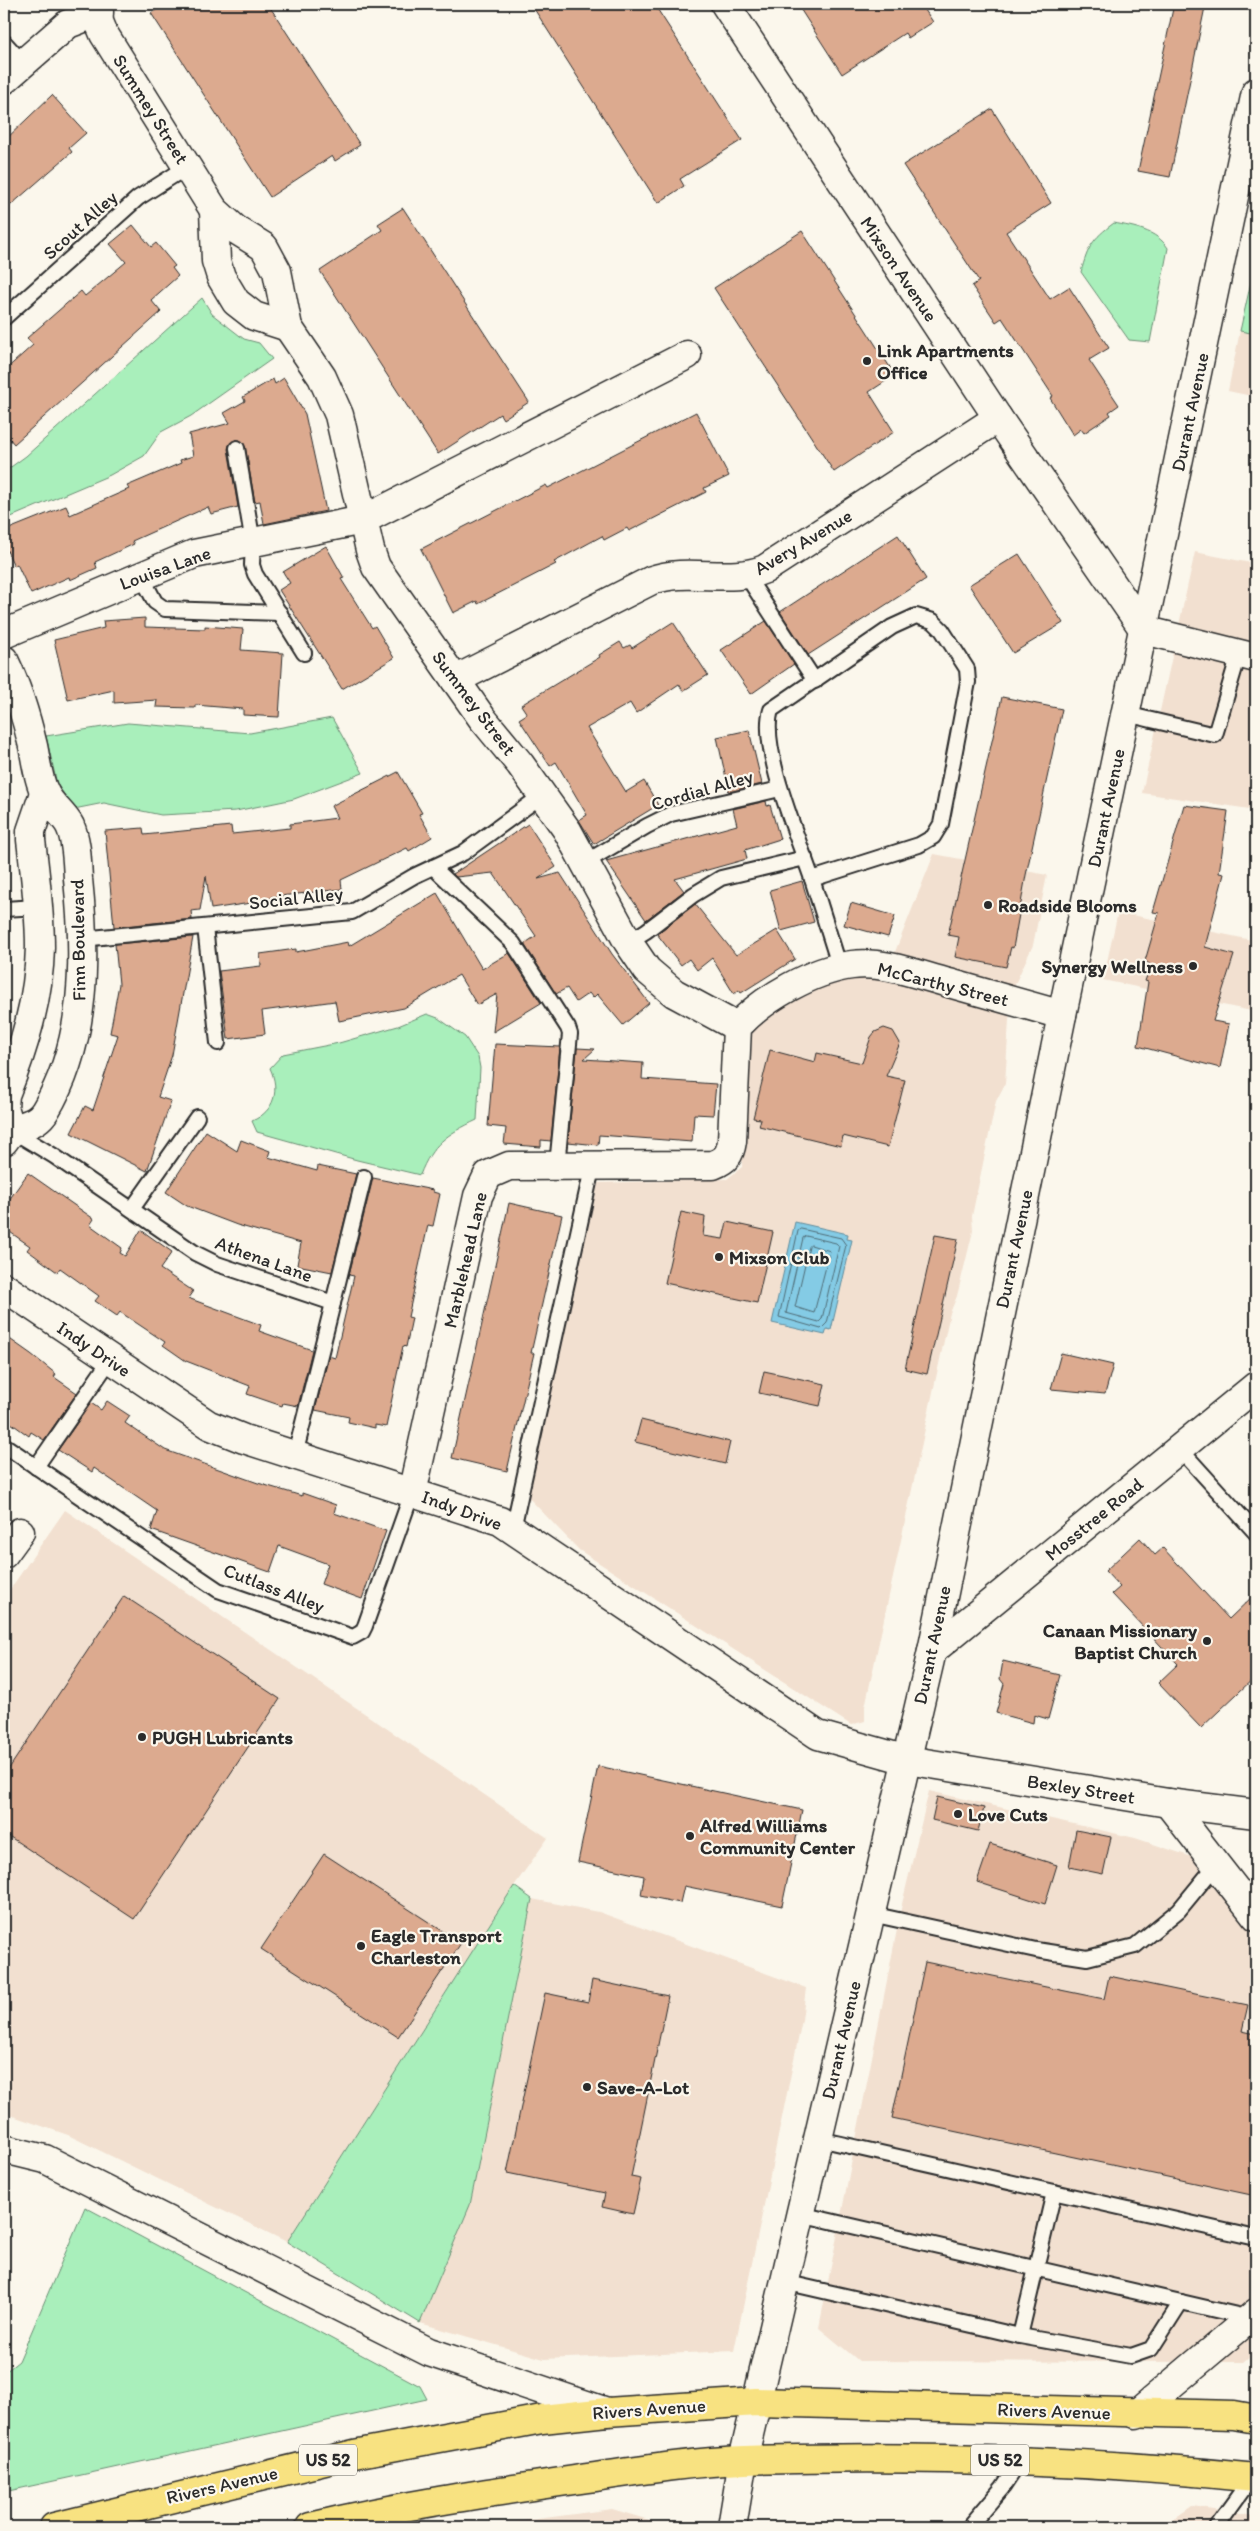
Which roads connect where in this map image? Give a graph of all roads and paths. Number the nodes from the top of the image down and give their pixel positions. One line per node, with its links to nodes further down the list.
1 (725, 4): 11 (street, Mixson Avenue)
2 (99, 8): 4 (street); 6 (street, Summey Street)
3 (4, 42): 4 (lane)
4 (13, 71)
5 (1256, 92): 18 (street, Durant Avenue)
6 (187, 166): 7 (street, Summey Street); 8 (lane, Scout Alley)
7 (214, 210): 9 (street, Summey Street); 9 (street, Summey Street)
8 (4, 318)
9 (288, 327): 13 (street, Summey Street)
10 (687, 355): 13 (street, Louisa Lane)
11 (998, 418): 16 (street, Avery Avenue); 18 (street, Mixson Avenue)
12 (237, 448): 14 (lane)
13 (363, 520): 14 (street, Louisa Lane); 23 (street, Summey Street)
14 (253, 542): 15 (street, Louisa Lane); 17 (lane)
15 (141, 576): 17 (lane); 19 (street, Louisa Lane)
16 (746, 576): 23 (street, Avery Avenue); 24 (lane)
17 (280, 614): 20 (lane)
18 (1144, 630): 21 (street); 25 (street, Durant Avenue)
19 (4, 634)
20 (304, 653)
21 (1248, 656): 25 (lane)
22 (4, 660): 27 (street, Finn Boulevard)
23 (455, 680): 28 (street, Summey Street)
24 (815, 681): 26 (lane); 32 (lane)
25 (1126, 714): 39 (street, Durant Avenue)
26 (780, 789): 29 (lane); 30 (lane, Cordial Alley)
27 (44, 793): 33 (street, Finn Boulevard); 36 (street, Finn Boulevard)
28 (541, 796): 30 (street, Summey Street); 31 (lane, Social Alley)
29 (805, 858): 32 (lane); 37 (lane)
30 (584, 863): 37 (street, Summey Street)
31 (433, 867): 35 (lane, Social Alley); 45 (lane)
32 (812, 879): 38 (lane)
33 (38, 907): 34 (lane); 43 (street, Finn Boulevard)
34 (4, 909)
35 (205, 927): 36 (lane, Social Alley); 41 (lane)
36 (82, 939): 43 (street, Finn Boulevard)
37 (628, 942): 40 (street, Summey Street)
38 (840, 968): 39 (street, McCarthy Street); 40 (street, McCarthy Street)
39 (1062, 1015): 61 (street, Durant Avenue)
40 (737, 1027): 44 (street, Marblehead Lane)
41 (218, 1043)
42 (197, 1117): 47 (lane)
43 (6, 1132): 47 (lane, Athena Lane)
44 (592, 1164): 45 (street, Marblehead Lane); 57 (lane)
45 (557, 1165): 56 (street, Marblehead Lane)
46 (364, 1177): 49 (lane)
47 (132, 1210): 49 (lane, Athena Lane)
48 (4, 1287): 50 (street, Indy Drive)
49 (333, 1303): 54 (lane)
50 (110, 1360): 54 (street, Indy Drive); 55 (lane)
51 (1256, 1386): 53 (street, Mosstree Road)
52 (4, 1445): 55 (lane, Cutlass Alley)
53 (1180, 1448): 59 (lane); 61 (street, Mosstree Road)
54 (295, 1455): 56 (street, Indy Drive)
55 (36, 1467): 56 (lane, Cutlass Alley)
56 (412, 1493): 57 (street, Indy Drive)
57 (513, 1529): 62 (street, Indy Drive)
58 (20, 1532): 60 (street)
59 (1256, 1533)
60 (4, 1554)
61 (932, 1650): 62 (street, Durant Avenue)
62 (906, 1760): 63 (street, Bexley Street); 66 (street, Durant Avenue)
63 (1168, 1804): 64 (street, Bexley Street); 65 (street)
64 (1256, 1814)
65 (1216, 1865): 66 (lane); 67 (street)
66 (871, 1914): 68 (street, Durant Avenue)
67 (1256, 1916)
68 (818, 2139): 70 (lane); 71 (street, Durant Avenue)
69 (4, 2149): 79 (street)
70 (1054, 2192): 72 (lane); 73 (lane)
71 (800, 2214): 73 (lane); 74 (street, Durant Avenue)
72 (1256, 2238)
73 (1036, 2268): 75 (lane); 77 (lane)
74 (784, 2282): 77 (lane); 78 (street, Durant Avenue)
75 (1182, 2302): 76 (lane); 77 (lane)
76 (1253, 2315): 80 (street)
77 (1020, 2336)
78 (756, 2402): 79 (main road, Rivers Avenue / US 52); 80 (main road, Rivers Avenue / US 52); 82 (street, Durant Avenue)
79 (606, 2412): 85 (main road, Rivers Avenue / US 52)
80 (1136, 2414): 81 (main road, Rivers Avenue / US 52)
81 (1256, 2419)
82 (743, 2460): 83 (main road, US 52); 86 (main road, US 52); 87 (street, Durant Avenue)
83 (1021, 2460): 84 (main road, US 52); 88 (lane)
84 (1254, 2477): 89 (lane)
85 (54, 2527)
86 (310, 2527)
87 (732, 2527)
88 (969, 2527)
89 (1216, 2527)

